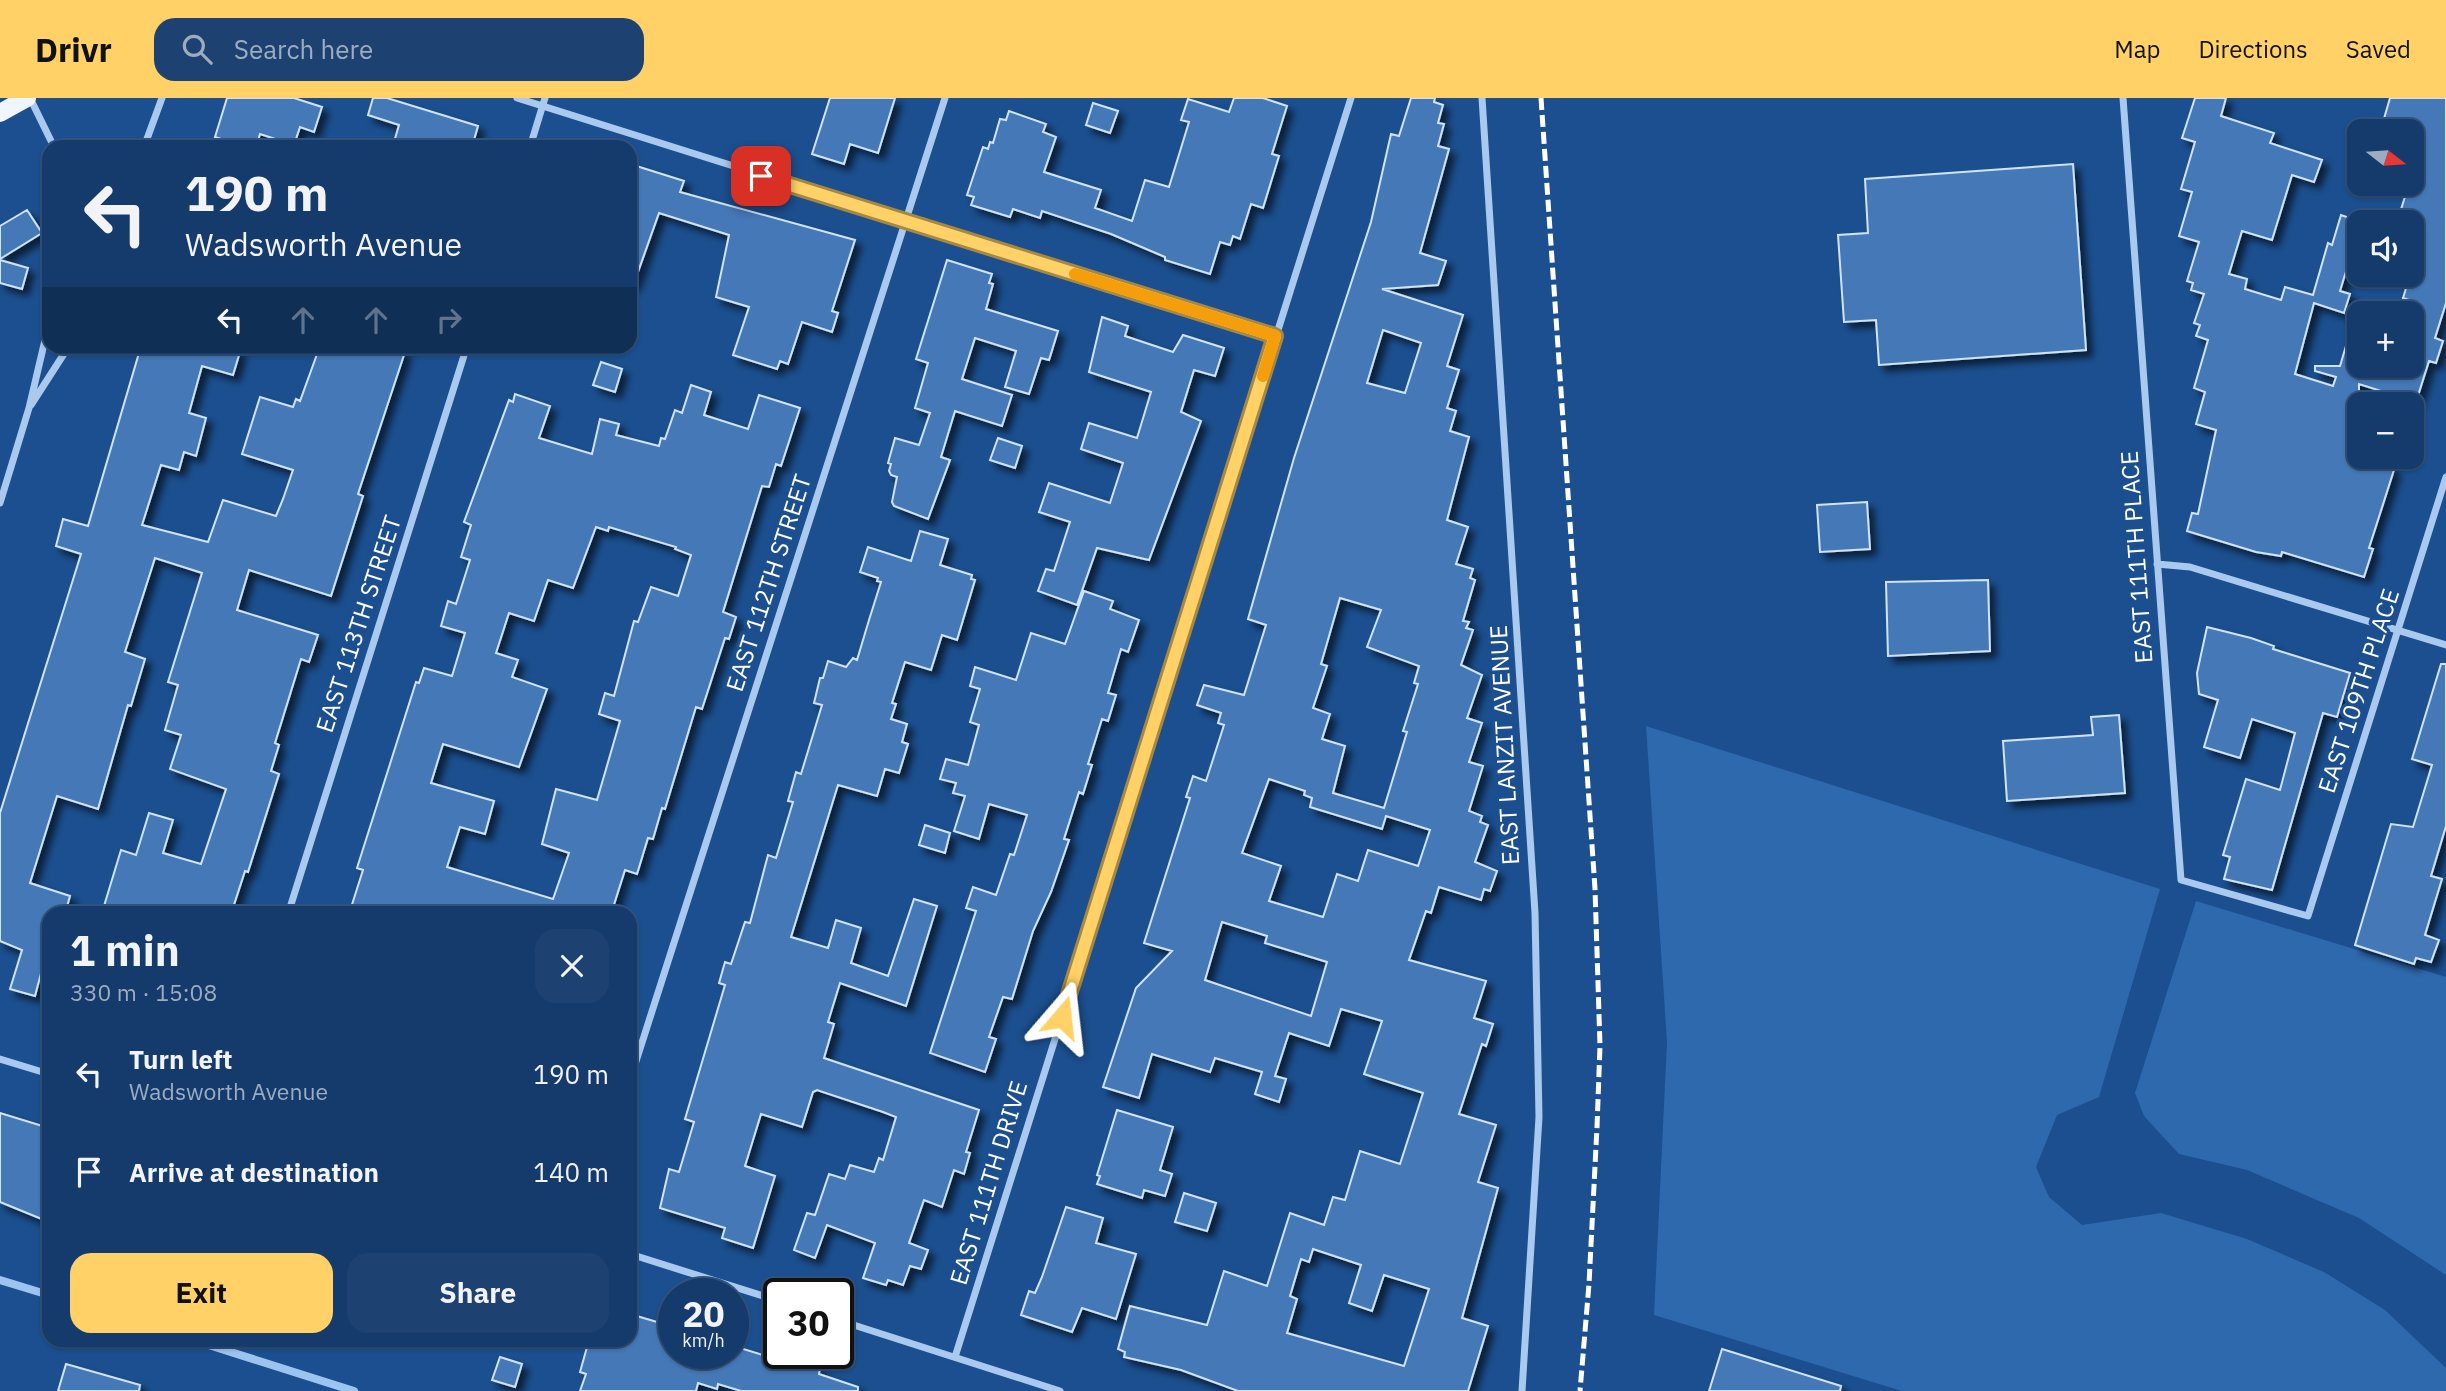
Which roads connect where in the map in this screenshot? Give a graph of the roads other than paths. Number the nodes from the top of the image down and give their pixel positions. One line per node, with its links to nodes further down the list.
1 (29, 98): 9 (main road); 10 (street)
2 (162, 98): 11 (street)
3 (517, 98): 8 (street)
4 (945, 98): 13 (street, EAST 112TH STREET)
5 (1351, 98): 14 (street, EAST 111TH DRIVE)
6 (1482, 98): 34 (street, EAST LANZIT AVENUE)
7 (2123, 98): 21 (street, EAST 111TH PLACE)
8 (544, 102): 12 (street); 13 (street)
9 (0, 113)
10 (50, 140)
11 (147, 140)
12 (532, 140)
13 (905, 222): 14 (street); 26 (street, EAST 112TH STREET)
14 (1275, 336): 32 (street, EAST 111TH DRIVE)
15 (42, 353): 18 (street)
16 (64, 354): 18 (street)
17 (464, 354): 24 (street, EAST 113TH STREET)
18 (29, 408): 20 (street)
19 (2446, 477): 22 (street, EAST 109TH PLACE)
20 (0, 503)
21 (2157, 564): 22 (street); 25 (street, EAST 111TH PLACE)
22 (2399, 631): 23 (street); 25 (street, EAST 109TH PLACE)
23 (2446, 645)
24 (291, 906)
25 (2308, 916)
26 (637, 1058)
27 (0, 1059): 28 (street)
28 (42, 1072)
29 (637, 1256): 30 (street)
30 (763, 1296)
31 (854, 1325): 32 (street)
32 (955, 1357): 33 (street)
33 (1060, 1391)
34 (1522, 1391)

